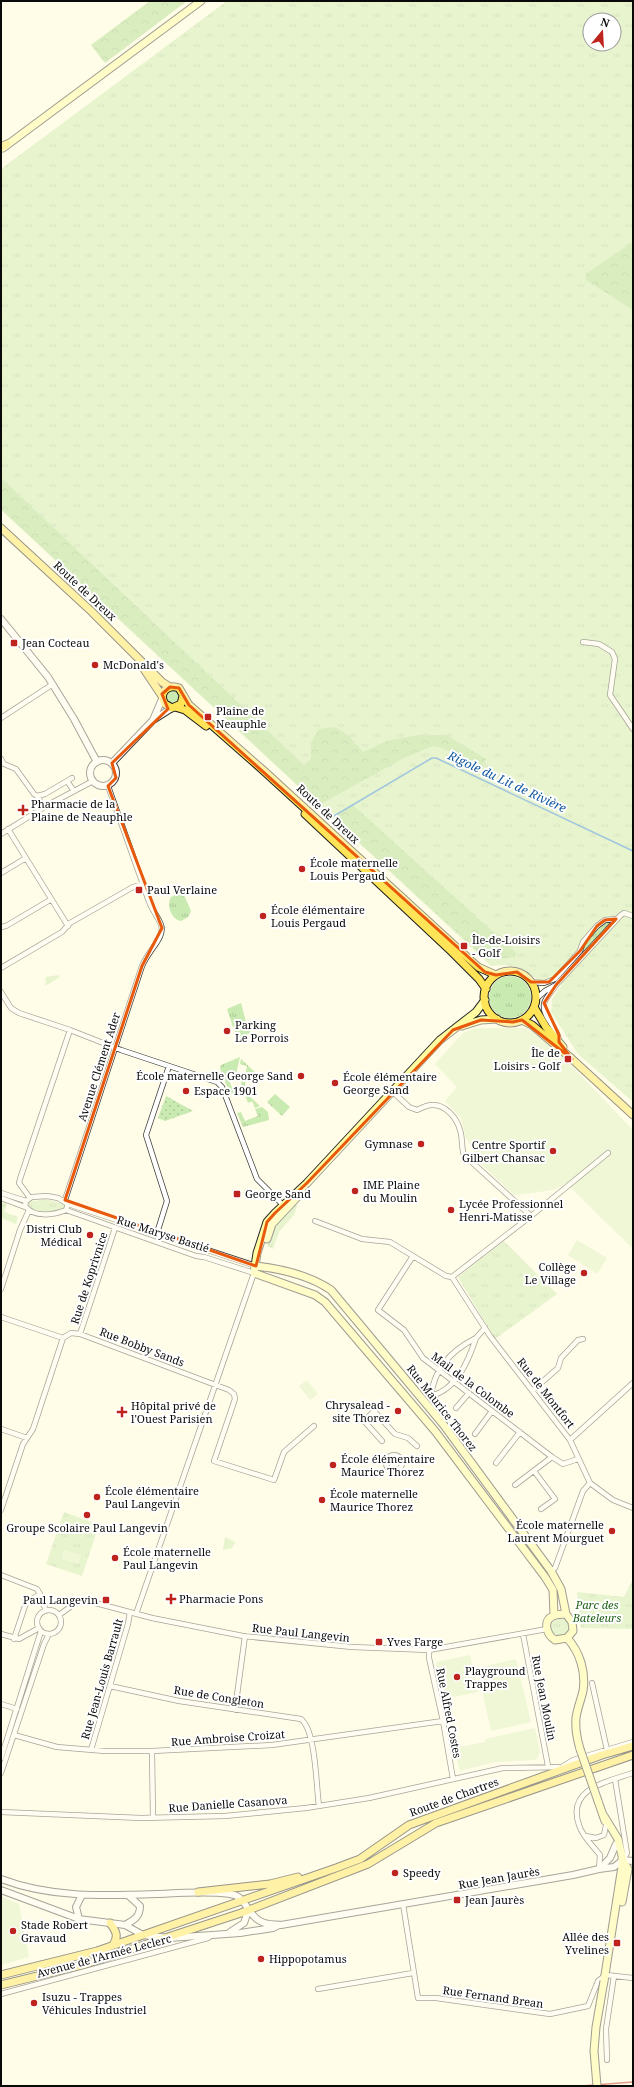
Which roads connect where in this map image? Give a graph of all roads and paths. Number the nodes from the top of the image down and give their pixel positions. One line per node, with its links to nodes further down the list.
1 (201, 1): 2 (main road)
2 (3, 147)
3 (1, 528): 8 (main road, Route de Dreux)
4 (1, 532): 10 (main road, Route de Dreux)
5 (1, 619): 7 (street)
6 (583, 642): 14 (street)
7 (53, 684): 12 (street); 16 (street)
8 (170, 687): 9 (main road); 10 (main road)
9 (183, 696): 11 (main road); 36 (main road, Route de Dreux)
10 (162, 698): 11 (main road); 13 (street)
11 (174, 708): 13 (street); 39 (main road, Route de Dreux)
12 (1, 718)
13 (153, 720): 17 (street)
14 (633, 729)
15 (1, 759): 23 (street)
16 (97, 762): 17 (street); 20 (street)
17 (112, 763): 21 (street)
18 (72, 778): 19 (street)
19 (67, 781): 22 (street); 23 (street)
20 (93, 781): 21 (street); 22 (street)
21 (108, 786): 29 (street)
22 (74, 791): 24 (street)
23 (38, 796): 24 (street)
24 (44, 807): 25 (street)
25 (8, 829): 26 (street); 27 (street)
26 (1, 834)
27 (26, 858): 28 (street); 33 (street)
28 (1, 873)
29 (143, 884): 33 (street); 49 (street, Avenue Clément Ader)
30 (50, 900): 34 (street)
31 (633, 916): 32 (street)
32 (616, 919): 37 (street); 38 (street)
33 (68, 926): 35 (street)
34 (1, 927)
35 (1, 968)
36 (496, 975): 37 (main road); 39 (main road)
37 (531, 982): 41 (main road)
38 (556, 985): 41 (street); 48 (street)
39 (486, 990): 42 (main road)
40 (1, 992): 46 (street)
41 (536, 999): 43 (main road)
42 (485, 1000): 44 (main road); 47 (main road)
43 (534, 1007): 45 (main road); 48 (main road)
44 (497, 1018): 45 (main road); 47 (main road)
45 (522, 1020): 50 (main road)
46 (70, 1030): 49 (street); 57 (street)
47 (453, 1030): 52 (main road)
48 (558, 1042): 50 (main road)
49 (115, 1048): 51 (street); 58 (street, Avenue Clément Ader)
50 (572, 1058): 53 (main road)
51 (169, 1066): 59 (street); 65 (street)
52 (393, 1092): 59 (main road); 62 (street)
53 (633, 1115)
54 (608, 1153): 62 (street)
55 (1, 1193): 57 (street)
56 (1, 1198): 60 (street)
57 (28, 1200): 58 (street, Rue Maryse Bastié); 60 (street)
58 (66, 1202): 61 (street, Avenue Clément Ader); 65 (street, Rue Maryse Bastié)
59 (285, 1206): 67 (main road)
60 (27, 1209): 61 (street); 69 (street)
61 (66, 1210): 64 (street, Rue Maryse Bastié)
62 (531, 1216): 68 (street)
63 (314, 1221): 66 (street)
64 (115, 1228): 67 (street, Rue Maryse Bastié); 72 (street, Rue de Koprivnice)
65 (157, 1233): 67 (street, Rue Maryse Bastié)
66 (414, 1256): 68 (street); 76 (street, Mail de la Colombe)
67 (256, 1266): 79 (street); 83 (main road, Rue Maurice Thorez); 111 (main road, Rue Maurice Thorez)
68 (452, 1277): 71 (street, Rue de Montfort)
69 (1, 1289)
70 (1, 1317): 73 (street)
71 (485, 1328): 74 (street); 80 (street, Rue de Montfort)
72 (80, 1334): 73 (street); 79 (street, Rue Bobby Sands)
73 (63, 1338): 90 (street)
74 (476, 1338): 76 (street); 77 (street)
75 (583, 1339): 80 (street)
76 (439, 1370): 77 (street, Mail de la Colombe); 82 (street)
77 (454, 1381): 81 (street, Mail de la Colombe); 82 (street)
78 (633, 1383): 91 (street)
79 (215, 1384): 86 (street, Rue Bobby Sands); 108 (street)
80 (533, 1390): 91 (street, Rue de Montfort)
81 (470, 1393): 84 (street); 85 (street, Mail de la Colombe)
82 (431, 1396): 83 (street)
83 (424, 1402): 103 (main road, Rue Maurice Thorez)
84 (456, 1408)
85 (492, 1411): 88 (street, Mail de la Colombe); 89 (street)
86 (314, 1426)
87 (1, 1429): 90 (street)
88 (520, 1432): 94 (street, Mail de la Colombe); 96 (street)
89 (475, 1434)
90 (27, 1438): 101 (street)
91 (570, 1440): 95 (street, Rue de Montfort)
92 (382, 1441): 93 (street)
93 (417, 1446)
94 (552, 1457): 95 (street, Mail de la Colombe); 97 (street)
95 (578, 1459): 98 (street, Rue de Montfort)
96 (496, 1463)
97 (534, 1471): 99 (street); 102 (street)
98 (590, 1483): 100 (street, Rue de Montfort); 103 (street)
99 (515, 1485)
100 (633, 1508)
101 (1, 1510)
102 (541, 1510)
103 (551, 1571): 109 (main road, Rue Maurice Thorez)
104 (2, 1577): 105 (street)
105 (40, 1594): 106 (street); 112 (street)
106 (46, 1611): 110 (street); 114 (street)
107 (130, 1612): 108 (street, Rue Paul Langevin); 110 (street, Rue Paul Langevin); 124 (street, Rue Jean-Louis Barrault)
108 (136, 1614): 118 (street, Rue Paul Langevin)
109 (566, 1614): 111 (main road); 120 (main road)
110 (59, 1615): 116 (street)
111 (554, 1615): 113 (main road)
112 (17, 1629): 119 (street); 121 (street)
113 (547, 1629): 117 (street, Rue Paul Langevin); 120 (main road)
114 (40, 1630): 116 (street); 119 (street); 126 (street)
115 (1, 1634): 121 (street)
116 (50, 1634): 129 (street)
117 (523, 1634): 122 (street, Rue Paul Langevin); 138 (street, Rue Jean Moulin)
118 (245, 1636): 122 (street, Rue Paul Langevin); 127 (street)
119 (22, 1637): 121 (street)
120 (567, 1638): 145 (main road, bridge)
121 (14, 1639)
122 (429, 1650): 128 (street, Rue Alfred Costes)
123 (592, 1683): 134 (street)
124 (110, 1686): 127 (street, Rue de Congleton); 133 (street, Rue Jean-Louis Barrault)
125 (1, 1704): 126 (street)
126 (16, 1710): 137 (street)
127 (235, 1710): 130 (street, Rue de Congleton)
128 (443, 1721): 130 (street, Rue Ambroise Croizat); 142 (street, Rue Alfred Costes)
129 (14, 1736): 133 (street, Rue Ambroise Croizat); 139 (street)
130 (310, 1741): 135 (street, Rue Ambroise Croizat); 143 (street)
131 (633, 1742): 134 (street, Rue Danielle Casanova)
132 (633, 1746): 152 (main road, Route de Chartres)
133 (91, 1750): 135 (street, Rue Ambroise Croizat)
134 (607, 1750): 138 (street, Rue Danielle Casanova)
135 (152, 1751): 146 (street)
136 (633, 1755): 161 (main road, Route de Chartres)
137 (1, 1758)
138 (548, 1766): 142 (street, Rue Danielle Casanova)
139 (1, 1773)
140 (633, 1773): 141 (street)
141 (615, 1779): 148 (street); 150 (street)
142 (453, 1780): 143 (street, Rue Danielle Casanova)
143 (318, 1806): 146 (street, Rue Danielle Casanova)
144 (1, 1812): 146 (street, Rue Danielle Casanova)
145 (604, 1816): 147 (main road); 150 (main road)
146 (153, 1818)
147 (606, 1825): 148 (street); 149 (main road)
148 (586, 1836): 153 (street)
149 (616, 1844): 150 (main road); 153 (street)
150 (623, 1860): 151 (street); 153 (street, Rue Jean Jaurès); 174 (main road)
151 (633, 1861)
152 (336, 1868): 156 (main road); 159 (main road, Route de Chartres)
153 (599, 1869): 160 (street, Rue Jean Jaurès)
154 (1, 1879): 157 (street)
155 (1, 1890): 162 (street)
156 (198, 1892): 158 (street); 159 (street)
157 (82, 1895): 158 (street); 162 (street)
158 (128, 1895): 164 (street)
159 (244, 1900): 161 (street); 167 (main road, Route de Chartres)
160 (403, 1904): 165 (street, Avenue de l'Armée Leclerc); 171 (street)
161 (248, 1910): 165 (street, Avenue de l'Armée Leclerc); 166 (street, Avenue de l'Armée Leclerc); 169 (main road, Route de Chartres)
162 (79, 1919): 163 (street)
163 (110, 1923): 164 (street); 170 (main road)
164 (125, 1925): 167 (street)
165 (281, 1925): 166 (street, Avenue de l'Armée Leclerc)
166 (227, 1934): 168 (street, Avenue de l'Armée Leclerc)
167 (143, 1935): 169 (street, Route de Chartres); 170 (main road, Route de Chartres)
168 (212, 1935): 169 (street, Avenue de l'Armée Leclerc); 178 (street, Avenue de l'Armée Leclerc)
169 (169, 1938): 176 (main road, Route de Chartres)
170 (113, 1945): 172 (main road, Route de Chartres)
171 (413, 1973): 174 (street, Rue Fernand Brean); 177 (street)
172 (1, 1975)
173 (614, 1976): 174 (street); 175 (street); 179 (street)
174 (605, 1978): 180 (main road, bridge)
175 (633, 1978)
176 (1, 1985)
177 (318, 1989)
178 (1, 1994)
179 (607, 2060)
180 (597, 2086)

